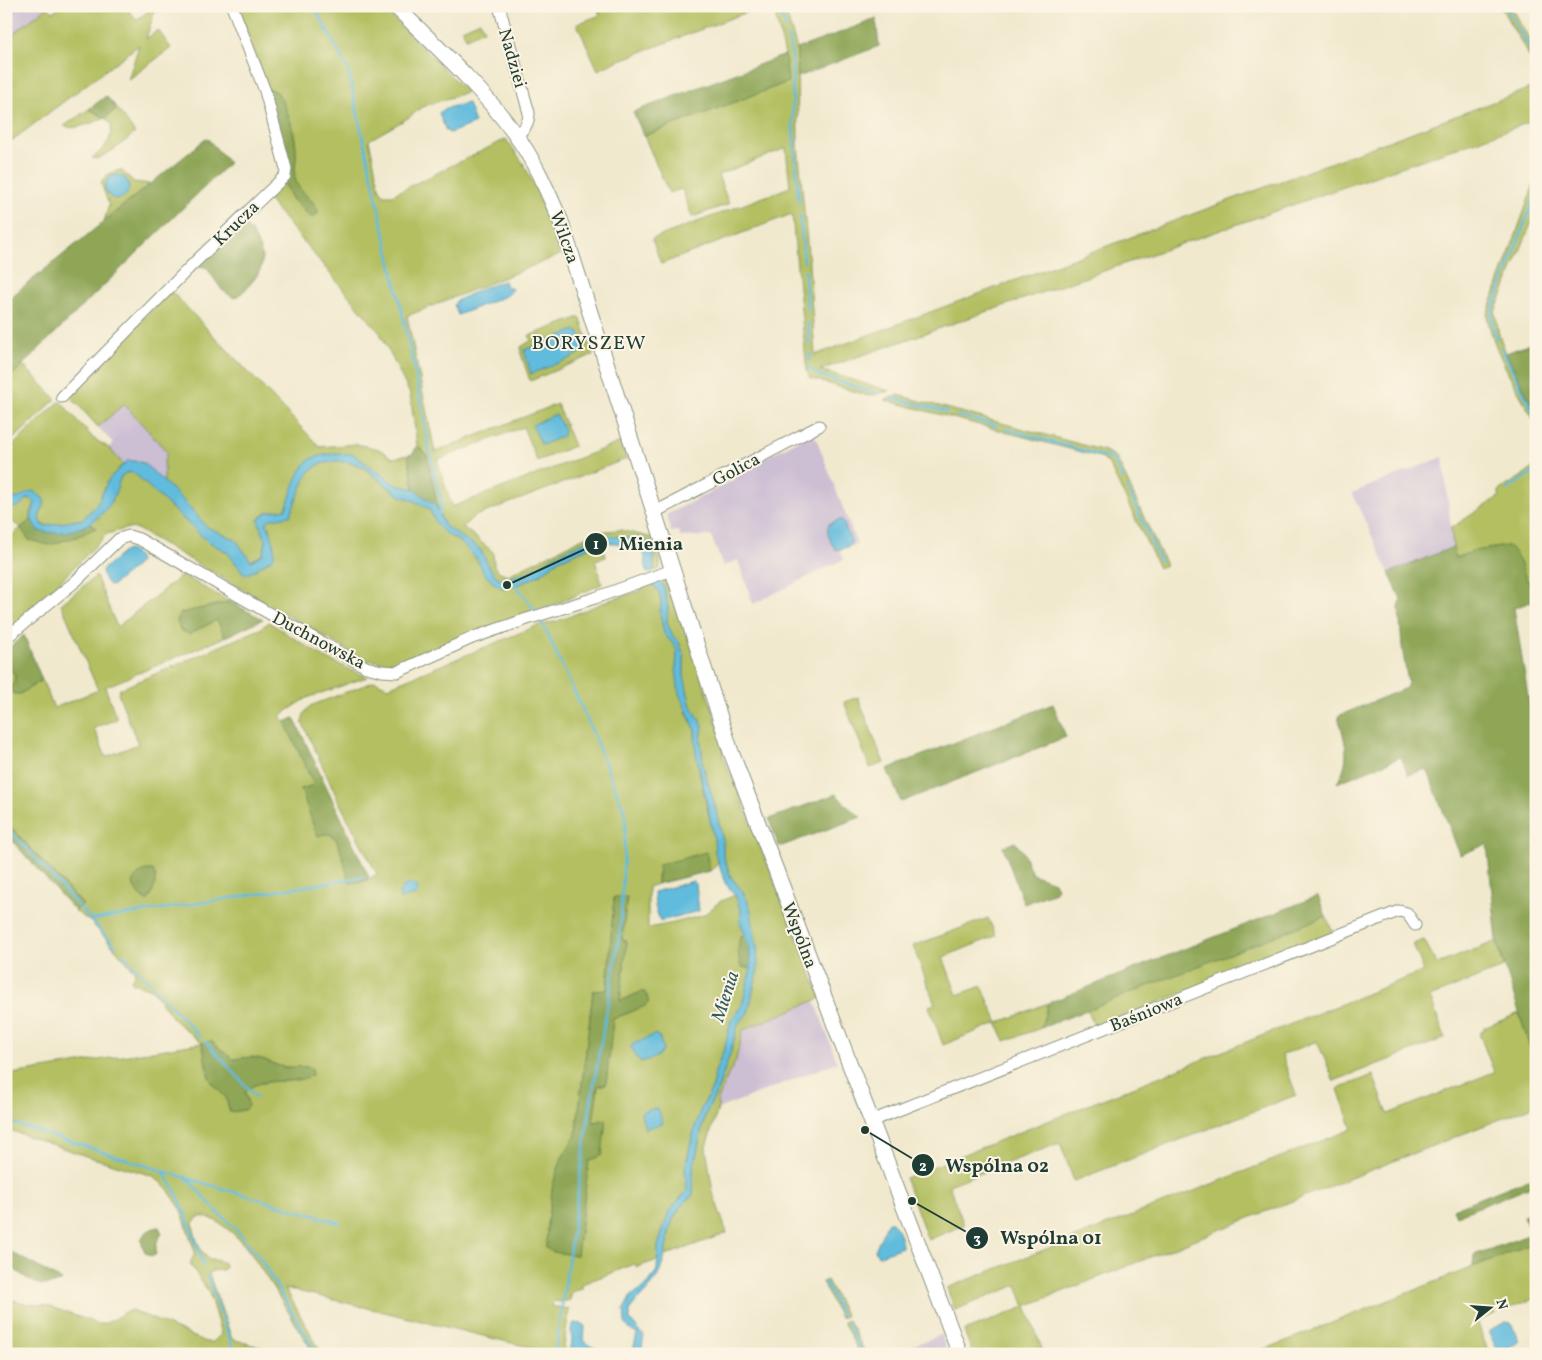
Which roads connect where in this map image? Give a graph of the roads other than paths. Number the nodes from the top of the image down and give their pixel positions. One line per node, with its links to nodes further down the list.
1 (232, 6): 5 (street, Krucza)
2 (395, 6): 4 (main road, Wilcza)
3 (499, 6): 4 (street, Nadziei)
4 (516, 136): 7 (main road, Wilcza)
5 (62, 397)
6 (819, 426): 7 (street, Golica)
7 (654, 513): 8 (main road, Wspólna)
8 (666, 571): 9 (street, Duchnowska); 11 (main road, Wspólna)
9 (6, 638)
10 (1415, 926): 11 (street, Baśniowa)
11 (871, 1122): 12 (main road, Wspólna)
12 (960, 1354)

